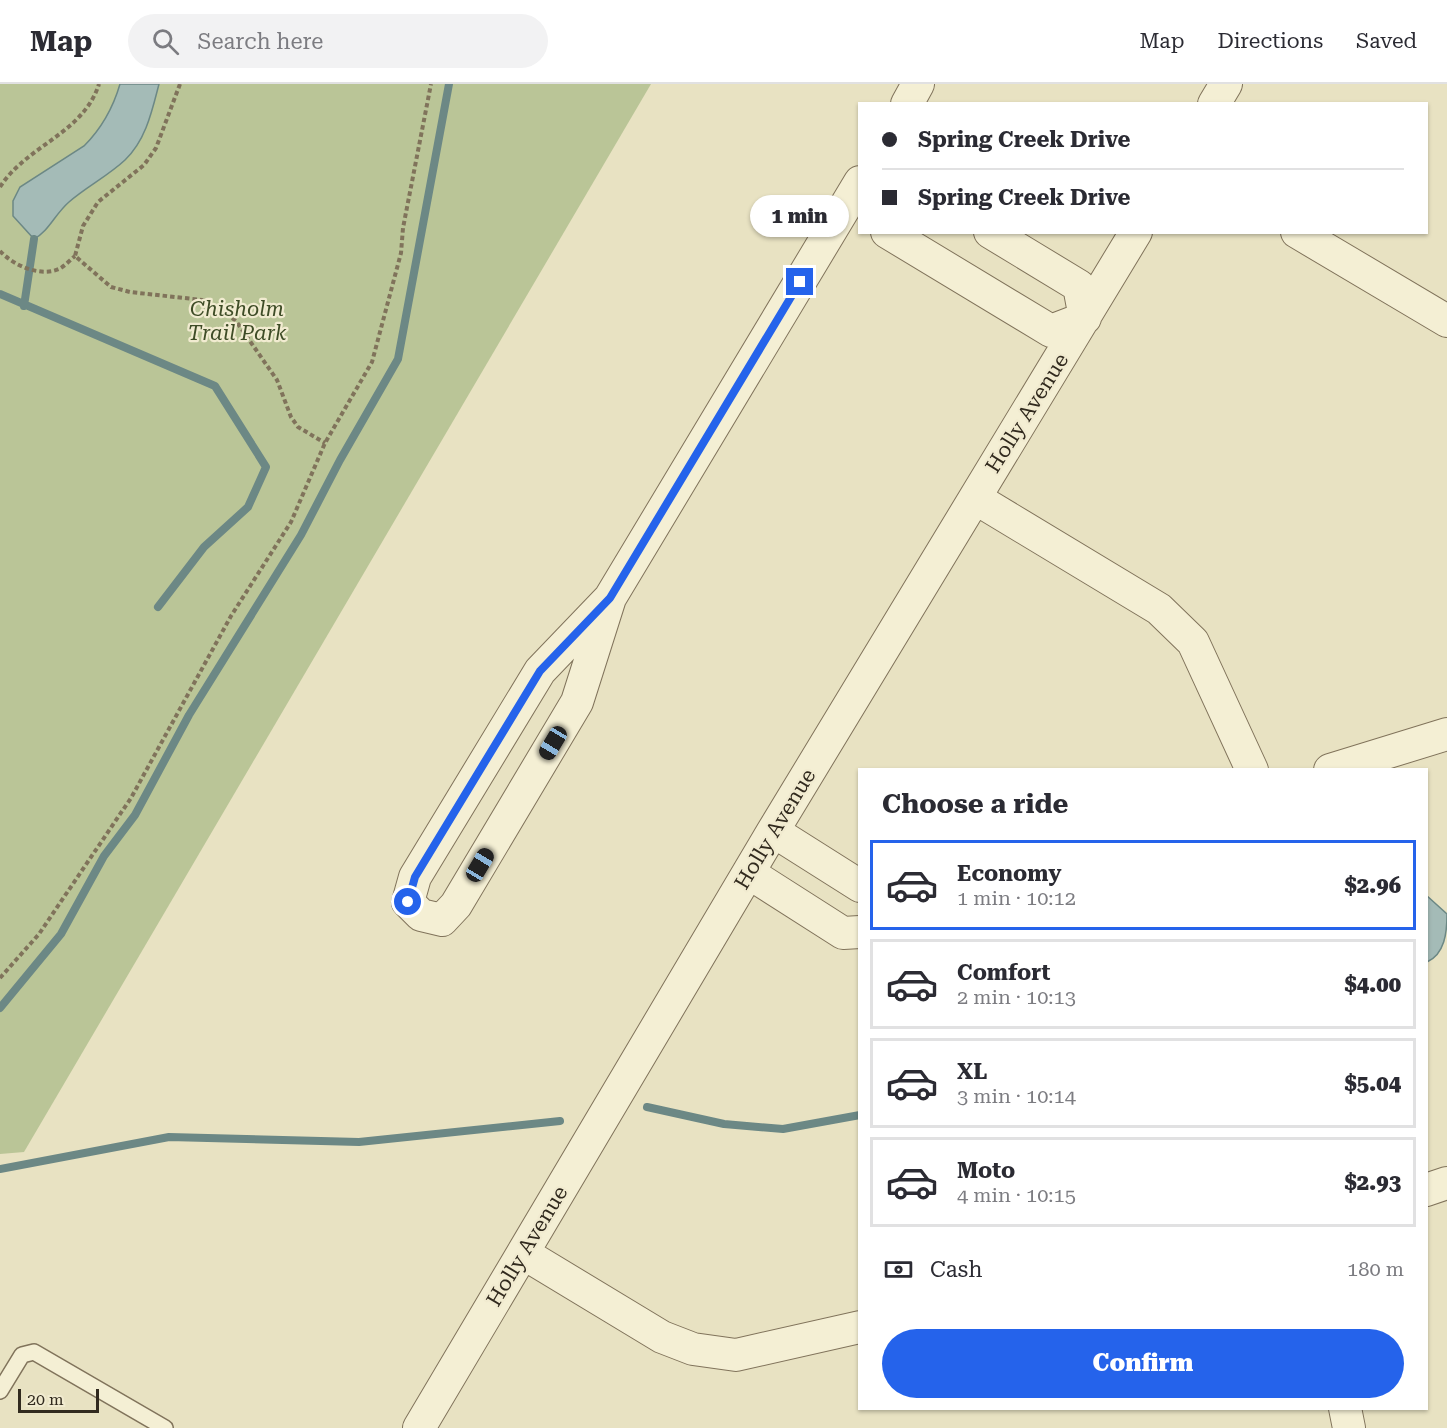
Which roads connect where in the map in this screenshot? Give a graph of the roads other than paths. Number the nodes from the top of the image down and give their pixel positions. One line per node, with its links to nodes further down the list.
1 (918, 84): 3 (street)
2 (1226, 84): 4 (street)
3 (908, 102)
4 (1215, 102)
5 (858, 185): 13 (street)
6 (890, 234): 10 (street)
7 (993, 234): 10 (street)
8 (1135, 234): 10 (street, Holly Avenue)
9 (1301, 234): 11 (street)
10 (1085, 318): 12 (street, Holly Avenue)
11 (1447, 321)
12 (975, 498): 15 (street); 17 (street, Holly Avenue)
13 (610, 598): 13 (street)
14 (1447, 735): 16 (street)
15 (1251, 768)
16 (1337, 768)
17 (773, 831): 18 (street, Holly Avenue); 19 (street)
18 (749, 873): 20 (street); 23 (street, Holly Avenue)
19 (858, 885)
20 (858, 933)
21 (1447, 1184): 22 (street)
22 (1428, 1189)
23 (523, 1253): 24 (street); 28 (street, Holly Avenue)
24 (858, 1328)
25 (0, 1391): 27 (lane)
26 (1345, 1410): 29 (street)
27 (165, 1428)
28 (419, 1428)
29 (1349, 1428)

